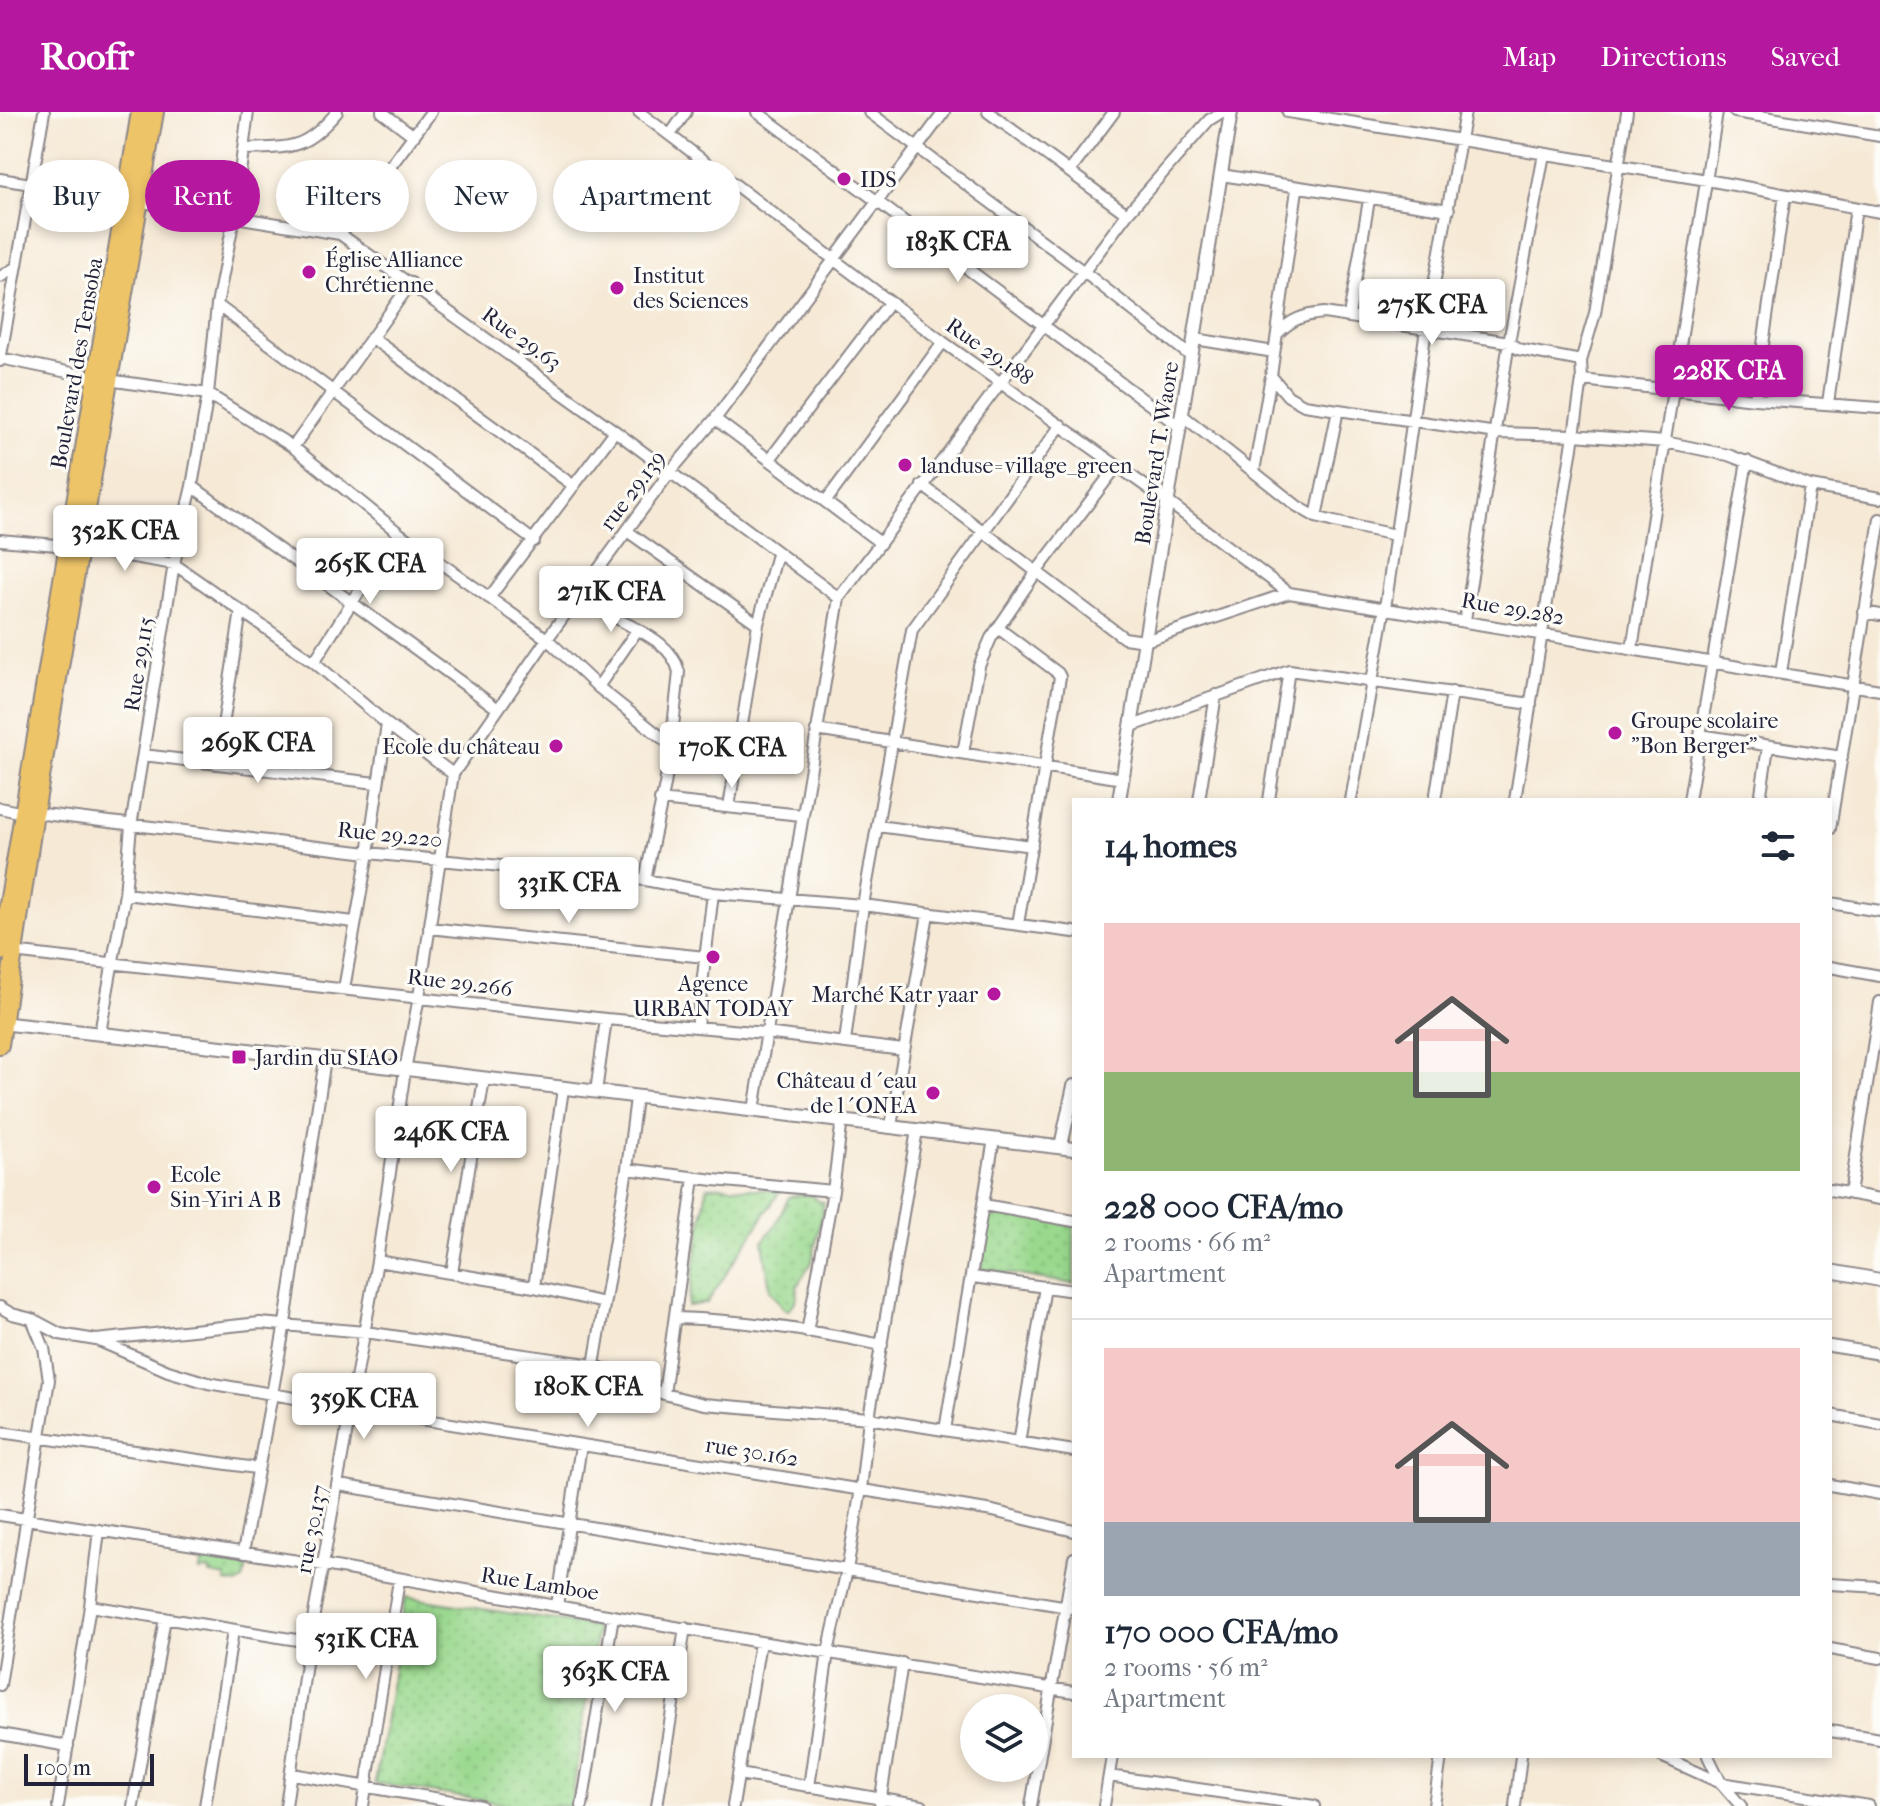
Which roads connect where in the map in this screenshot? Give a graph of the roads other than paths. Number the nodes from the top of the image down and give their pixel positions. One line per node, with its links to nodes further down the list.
1 (44, 112): 29 (street)
2 (140, 112): 40 (main road, Boulevard des Tensoba)
3 (155, 112): 40 (main road, Boulevard des Tensoba)
4 (248, 112): 27 (street, Rue 29.115)
5 (337, 112): 27 (street)
6 (382, 112): 23 (street)
7 (431, 112): 23 (street)
8 (639, 112): 22 (street, Rue 29.188)
9 (686, 112): 22 (street)
10 (757, 112): 43 (street)
11 (869, 112): 26 (street)
12 (944, 112): 26 (street, rue 29.139)
13 (988, 112): 32 (street)
14 (1114, 112): 32 (street)
15 (1222, 112): 47 (street)
16 (1231, 112): 33 (street, Boulevard T. Waore)
17 (1288, 112): 25 (street)
18 (1465, 112): 25 (street)
19 (1627, 112): 31 (street)
20 (1717, 112): 35 (street)
21 (1735, 112): 24 (street)
22 (670, 135): 52 (street, Rue 29.188)
23 (414, 136): 51 (street)
24 (1880, 136)
25 (1461, 141): 28 (street); 45 (street)
26 (917, 148): 43 (street, rue 29.139); 54 (street)
27 (243, 149): 30 (street, Rue 29.115)
28 (1544, 154): 31 (street); 66 (street)
29 (35, 160)
30 (242, 160)
31 (1617, 167): 35 (street); 70 (street)
32 (1070, 171): 47 (street)
33 (1221, 175): 37 (street); 64 (street, Boulevard T. Waore)
34 (0, 179): 36 (street, Rue 29.63)
35 (1707, 180): 38 (street); 76 (street)
36 (24, 182)
37 (1297, 189): 41 (street); 62 (street)
38 (1785, 195): 44 (street); 78 (street)
39 (129, 199): 40 (street, Rue 29.63)
40 (133, 200): 42 (street, Rue 29.63); 72 (main road, Boulevard des Tensoba)
41 (1369, 200): 45 (street); 59 (street)
42 (145, 202)
43 (876, 202): 52 (street, rue 29.139); 60 (street)
44 (1856, 208): 46 (street); 79 (street)
45 (1449, 210): 61 (street)
46 (1880, 212)
47 (1127, 214): 54 (street)
48 (24, 220): 53 (street)
49 (260, 222): 51 (street, Rue 29.63)
50 (231, 232): 58 (street, Rue 29.115)
51 (340, 234): 56 (street, Rue 29.63)
52 (834, 260): 57 (street, Rue 29.188); 82 (street, rue 29.139)
53 (15, 268): 55 (street); 69 (street)
54 (1084, 272): 60 (street); 68 (street)
55 (0, 277)
56 (411, 283): 63 (street); 86 (street, Rue 29.63)
57 (889, 303): 65 (street, Rue 29.188); 91 (street)
58 (217, 305): 75 (street); 77 (street, Rue 29.115)
59 (1349, 316): 61 (street); 62 (street)
60 (1044, 326): 74 (street); 83 (street)
61 (1426, 329): 66 (street); 84 (street)
62 (1277, 334): 67 (street)
63 (372, 338): 75 (street); 98 (street)
64 (1195, 339): 67 (street); 68 (street, Boulevard T. Waore)
65 (943, 342): 74 (street, Rue 29.188); 101 (street)
66 (1509, 342): 70 (street); 87 (street)
67 (1274, 352): 71 (street)
68 (1192, 357): 83 (street, Boulevard T. Waore)
69 (0, 359): 72 (street)
70 (1581, 361): 73 (street)
71 (1271, 376): 81 (street); 94 (street)
72 (102, 379): 77 (street); 112 (main road, Boulevard des Tensoba)
73 (1582, 380): 76 (street); 88 (street)
74 (1002, 383): 85 (street, Rue 29.188); 96 (street)
75 (334, 390): 90 (street); 110 (street)
76 (1673, 390): 78 (street); 89 (street)
77 (208, 394): 90 (street); 97 (street, Rue 29.115)
78 (1755, 399): 79 (street)
79 (1828, 403): 80 (street)
80 (1880, 408)
81 (1338, 410): 84 (street); 103 (street)
82 (715, 419): 91 (street); 95 (street, rue 29.139)
83 (1181, 421): 94 (street); 102 (street, Boulevard T. Waore)
84 (1412, 422): 87 (street); 108 (street)
85 (1061, 425): 93 (street, Rue 29.188); 105 (street)
86 (615, 431): 95 (street, Rue 29.63); 98 (street)
87 (1497, 433): 88 (street); 125 (street)
88 (1574, 435): 89 (street); 129 (street)
89 (1665, 442): 92 (street); 132 (street)
90 (293, 447): 107 (street)
91 (770, 459): 101 (street)
92 (1747, 461): 99 (street); 134 (street)
93 (1117, 466): 102 (street, Rue 29.188); 115 (street)
94 (1254, 471): 103 (street)
95 (670, 472): 106 (street, rue 29.139); 113 (street, Rue 29.63)
96 (922, 485): 105 (street); 111 (street)
97 (192, 486): 114 (street, Rue 29.115); 120 (street)
98 (574, 486): 110 (street)
99 (1810, 486): 100 (street); 136 (street)
100 (1880, 498)
101 (826, 501): 111 (street)
102 (1168, 502): 117 (street, Rue 29.188); 131 (street, Boulevard T. Waore)
103 (1316, 517): 108 (street)
104 (1880, 519): 123 (street)
105 (983, 530): 115 (street); 149 (street)
106 (627, 531): 116 (street, rue 29.139); 126 (street)
107 (400, 534): 118 (street); 120 (street)
108 (1395, 535): 121 (street)
109 (0, 540): 112 (street)
110 (534, 541): 118 (street)
111 (879, 542): 119 (street)
112 (74, 547): 114 (street); 171 (main road, Boulevard des Tensoba)
113 (777, 554): 119 (street, Rue 29.63); 126 (street)
114 (174, 564): 122 (street); 153 (street, Rue 29.115)
115 (1037, 571): 127 (street); 131 (street)
116 (582, 592): 128 (street); 130 (street, rue 29.139)
117 (1289, 593): 121 (street, Rue 29.282); 131 (street, Rue 29.282)
118 (489, 598): 130 (street)
119 (839, 598): 147 (street)
120 (352, 602): 133 (street); 144 (street)
121 (1385, 608): 125 (street, Rue 29.282); 137 (street)
122 (241, 611): 133 (street); 155 (street)
123 (1864, 612): 124 (street); 138 (street)
124 (1880, 615)
125 (1465, 620): 129 (street, Rue 29.282)
126 (758, 624): 169 (street)
127 (998, 628): 152 (street); 156 (street)
128 (638, 629): 139 (street); 150 (street)
129 (1544, 634): 132 (street, Rue 29.282); 143 (street)
130 (547, 639): 139 (street); 144 (street, rue 29.139)
131 (1145, 641): 146 (street, Boulevard T. Waore)
132 (1632, 649): 134 (street, Rue 29.282)
133 (314, 662): 145 (street)
134 (1712, 662): 136 (street, Rue 29.282); 148 (street)
135 (1289, 670): 137 (street); 142 (street); 162 (street)
136 (1781, 673): 138 (street, Rue 29.282)
137 (1370, 679): 141 (street); 163 (street)
138 (1852, 685): 140 (street, Rue 29.282); 154 (street)
139 (598, 687): 150 (street)
140 (1880, 690)
141 (1452, 692): 143 (street); 164 (street)
142 (1216, 695): 146 (street); 161 (street)
143 (1531, 704): 165 (street)
144 (498, 709): 157 (street, rue 29.139)
145 (387, 724): 157 (street); 159 (street)
146 (1132, 726): 158 (street, Boulevard T. Waore)
147 (816, 730): 149 (street); 172 (street)
148 (1700, 735): 151 (street); 166 (street)
149 (891, 742): 152 (street); 175 (street)
150 (671, 745): 168 (street)
151 (1768, 747): 154 (street); 167 (street)
152 (963, 753): 156 (street)
153 (143, 755): 155 (street); 174 (street, Rue 29.115)
154 (1842, 757): 173 (street)
155 (217, 763): 159 (street)
156 (1044, 768): 158 (street); 176 (street)
157 (453, 774): 178 (street, rue 29.139)
158 (1123, 779): 160 (street, Boulevard T. Waore)
159 (376, 783): 177 (street)
160 (1119, 798)
161 (1199, 798)
162 (1269, 798)
163 (1351, 798)
164 (1435, 798)
165 (1515, 798)
166 (1689, 798)
167 (1760, 798)
168 (660, 800): 169 (street); 179 (street)
169 (729, 807): 172 (street)
170 (0, 808): 171 (street, Rue 29.220)
171 (29, 813): 174 (street, Rue 29.220); 191 (main road, Boulevard des Tensoba)
172 (801, 815): 182 (street)
173 (1832, 817)
174 (131, 826): 177 (street, Rue 29.220); 181 (street, Rue 29.115)
175 (877, 826): 176 (street); 184 (street)
176 (1032, 846): 188 (street)
177 (368, 853): 178 (street, Rue 29.220); 187 (street)
178 (438, 859): 179 (street, Rue 29.220); 189 (street, rue 29.139)
179 (645, 880): 180 (street, Rue 29.220)
180 (713, 893): 182 (street, Rue 29.220); 192 (street)
181 (125, 894): 187 (street); 193 (street, Rue 29.115)
182 (788, 899): 184 (street, Rue 29.220); 203 (street)
183 (1832, 903): 185 (street)
184 (863, 905): 186 (street, Rue 29.220); 204 (street)
185 (1880, 911)
186 (928, 914): 188 (street, Rue 29.220); 206 (street)
187 (354, 922): 196 (street)
188 (1018, 924): 190 (street, Rue 29.220)
189 (429, 928): 192 (street); 197 (street, rue 29.139)
190 (1072, 932)
191 (3, 950): 193 (street, Rue 29.266); 200 (main road, Boulevard des Tensoba)
192 (705, 957): 201 (street)
193 (111, 964): 196 (street, Rue 29.266); 202 (street, Rue 29.115)
194 (1832, 967): 195 (street)
195 (1880, 976)
196 (344, 989): 197 (street, Rue 29.266)
197 (419, 997): 199 (street, Rue 29.266); 208 (street, rue 29.139)
198 (1880, 1002): 224 (street)
199 (606, 1019): 201 (street, Rue 29.266); 211 (street)
200 (2, 1023): 202 (street); 205 (main road, Boulevard des Tensoba)
201 (697, 1026): 203 (street, Rue 29.266)
202 (100, 1033): 207 (street)
203 (765, 1033): 204 (street, Rue 29.266); 214 (street)
204 (845, 1042): 206 (street, Rue 29.266)
205 (0, 1045)
206 (903, 1050): 216 (street)
207 (325, 1059): 208 (street); 240 (street)
208 (405, 1070): 209 (street); 228 (street, rue 30.137)
209 (484, 1079): 210 (street); 230 (street)
210 (563, 1089): 211 (street); 233 (street)
211 (596, 1092): 212 (street)
212 (636, 1098): 214 (street); 220 (street)
213 (1072, 1107): 219 (street)
214 (754, 1110): 215 (street)
215 (842, 1119): 216 (street); 223 (street)
216 (891, 1126): 217 (street)
217 (917, 1130): 218 (street); 244 (street)
218 (994, 1139): 219 (street); 226 (street)
219 (1068, 1148)
220 (627, 1169): 221 (street); 236 (street)
221 (694, 1178): 223 (street); 238 (street)
222 (1832, 1190): 224 (street)
223 (833, 1191): 242 (street)
224 (1850, 1194): 225 (street)
225 (1880, 1199)
226 (984, 1205): 227 (street); 231 (street)
227 (1072, 1221)
228 (377, 1261): 230 (street); 241 (street, rue 30.137)
229 (1832, 1271): 232 (street)
230 (452, 1273): 233 (street)
231 (973, 1277): 234 (street); 254 (street)
232 (1880, 1280)
233 (534, 1287): 236 (street)
234 (1045, 1287): 235 (street); 257 (street)
235 (1072, 1291)
236 (604, 1303): 247 (street)
237 (0, 1307): 239 (street)
238 (677, 1318): 242 (street); 249 (street)
239 (32, 1319): 243 (street); 256 (street)
240 (285, 1323): 241 (street); 243 (street); 248 (street)
241 (365, 1332): 247 (street); 250 (street, rue 30.137)
242 (807, 1332): 244 (street)
243 (96, 1340): 248 (street, rue 30.162)
244 (882, 1345): 252 (street)
245 (1832, 1346): 246 (street)
246 (1880, 1354)
247 (594, 1365): 249 (street)
248 (272, 1393): 250 (street, rue 30.162); 260 (street)
249 (664, 1394): 252 (street)
250 (352, 1408): 258 (street, rue 30.162); 261 (street, rue 30.137)
251 (1832, 1415): 253 (street)
252 (869, 1418): 254 (street); 263 (street)
253 (1880, 1424)
254 (945, 1430): 257 (street)
255 (0, 1432): 256 (street)
256 (40, 1439): 260 (street); 266 (street)
257 (1019, 1443): 259 (street)
258 (581, 1445): 263 (street, rue 30.162); 267 (street)
259 (1072, 1451)
260 (256, 1468): 270 (street)
261 (339, 1485): 267 (street); 271 (street, rue 30.137)
262 (1832, 1485): 264 (street)
263 (861, 1489): 269 (street, rue 30.162); 272 (street)
264 (1880, 1494)
265 (0, 1515): 266 (street, Rue Lamboe)
266 (27, 1519): 268 (street, Rue Lamboe); 290 (street)
267 (569, 1524): 272 (street); 278 (street)
268 (99, 1530): 270 (street, Rue Lamboe); 277 (street)
269 (1072, 1531)
270 (243, 1553): 271 (street, Rue Lamboe)
271 (324, 1565): 273 (street, Rue Lamboe); 284 (street, rue 30.137)
272 (847, 1570): 279 (street); 287 (street)
273 (399, 1580): 278 (street, Rue Lamboe); 307 (street)
274 (1072, 1582): 279 (street)
275 (1832, 1584): 276 (street)
276 (1880, 1587)
277 (90, 1606): 281 (street); 296 (street)
278 (557, 1606): 280 (street, Rue Lamboe)
279 (1070, 1607): 291 (street)
280 (613, 1616): 282 (street, Rue Lamboe); 315 (street)
281 (165, 1618): 283 (street); 310 (street)
282 (685, 1628): 285 (street, Rue Lamboe); 316 (street)
283 (233, 1631): 284 (street); 311 (street)
284 (309, 1642): 302 (street, rue 30.137)
285 (760, 1642): 287 (street, Rue Lamboe); 303 (street)
286 (1832, 1649): 288 (street)
287 (828, 1652): 289 (street, Rue Lamboe); 306 (street)
288 (1880, 1658)
289 (902, 1663): 291 (street, Rue Lamboe); 308 (street)
290 (0, 1685)
291 (1051, 1688): 292 (street, Rue Lamboe); 319 (street)
292 (1072, 1692)
293 (1832, 1731): 295 (street)
294 (0, 1734): 296 (street)
295 (1880, 1739)
296 (68, 1746): 309 (street)
297 (1112, 1758): 304 (street)
298 (1441, 1758): 322 (street)
299 (1521, 1758): 323 (street)
300 (1665, 1758): 305 (street)
301 (1709, 1758): 305 (street)
302 (292, 1774): 307 (street); 312 (street, rue 30.137)
303 (739, 1774): 306 (street); 317 (street)
304 (1109, 1776): 320 (street); 321 (street)
305 (1721, 1783): 324 (street); 325 (street)
306 (809, 1787): 308 (street)
307 (366, 1788): 313 (street); 314 (street)
308 (880, 1803): 318 (street)
309 (58, 1806)
310 (133, 1806)
311 (205, 1806)
312 (286, 1806)
313 (363, 1806)
314 (481, 1806)
315 (582, 1806)
316 (657, 1806)
317 (733, 1806)
318 (922, 1806)
319 (1031, 1806)
320 (1104, 1806)
321 (1314, 1806)
322 (1434, 1806)
323 (1515, 1806)
324 (1741, 1806)
325 (1869, 1806)

